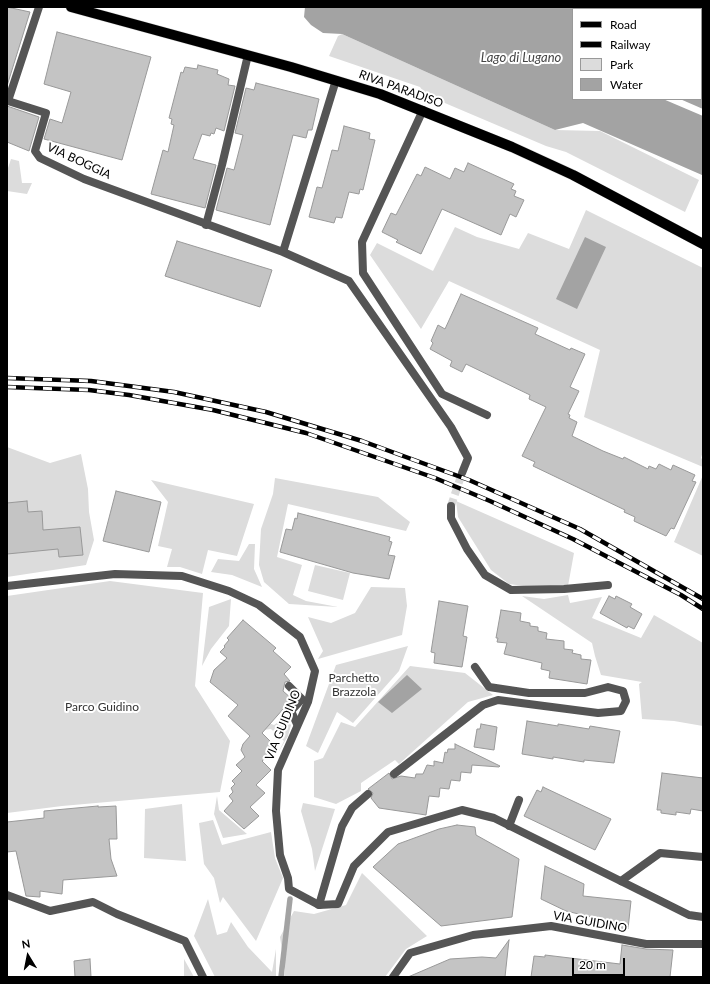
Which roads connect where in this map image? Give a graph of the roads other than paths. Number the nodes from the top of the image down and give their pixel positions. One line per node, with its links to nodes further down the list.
1 (39, 7): 6 (street, VIA BOGGIA)
2 (71, 7): 3 (main road, RIVA PARADISO)
3 (248, 55): 4 (main road, RIVA PARADISO); 6 (street)
4 (336, 80): 5 (main road, RIVA PARADISO); 8 (street)
5 (422, 110): 7 (main road, RIVA PARADISO); 9 (street)
6 (206, 225): 8 (street, VIA BOGGIA)
7 (703, 244)
8 (283, 252): 10 (street, VIA BOGGIA)
9 (487, 415)
10 (462, 473)
11 (451, 506): 12 (street)
12 (608, 585)
13 (7, 586): 16 (street, VIA GUIDINO)
14 (475, 667): 17 (street)
15 (289, 686): 16 (street)
16 (298, 724): 24 (street, VIA GUIDINO)
17 (394, 774)
18 (368, 794): 24 (street)
19 (519, 800): 20 (street)
20 (509, 826): 22 (street); 24 (street)
21 (703, 857): 22 (street)
22 (621, 881): 25 (street)
23 (7, 895): 27 (street)
24 (319, 905)
25 (703, 917)
26 (703, 944): 28 (street, VIA GUIDINO)
27 (203, 977)
28 (393, 977)

